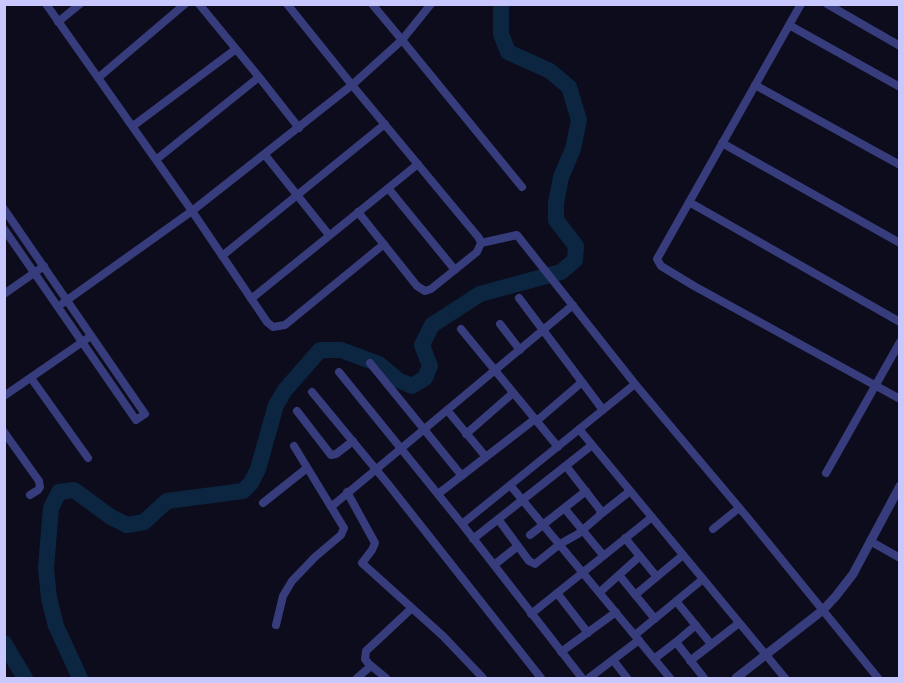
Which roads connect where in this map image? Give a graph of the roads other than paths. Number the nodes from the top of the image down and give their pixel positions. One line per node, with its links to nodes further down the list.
1 (46, 4): 10 (street)
2 (80, 4): 10 (street)
3 (185, 4): 16 (street)
4 (199, 4): 14 (street)
5 (287, 4): 17 (street)
6 (372, 4): 12 (street)
7 (430, 4): 12 (street)
8 (801, 4): 11 (street)
9 (827, 4): 13 (street)
10 (58, 22): 16 (street)
11 (789, 25): 18 (street); 19 (street)
12 (402, 40): 17 (street); 28 (street)
13 (900, 46)
14 (236, 49): 15 (street); 21 (street)
15 (260, 77): 22 (street); 25 (street)
16 (98, 78): 21 (street)
17 (352, 85): 20 (street); 22 (street)
18 (755, 85): 23 (street); 27 (street)
19 (900, 87)
20 (385, 124): 26 (street); 30 (street)
21 (133, 126): 25 (street)
22 (299, 128): 24 (street)
23 (722, 143): 31 (street); 38 (street)
24 (265, 155): 30 (street); 33 (street)
25 (157, 159): 33 (street)
26 (418, 164): 29 (street); 37 (street)
27 (900, 165)
28 (522, 187)
29 (388, 188): 34 (street); 42 (street)
30 (297, 195): 36 (street); 40 (street)
31 (688, 202): 50 (street); 64 (street)
32 (4, 209): 41 (street)
33 (192, 211): 40 (street); 47 (street)
34 (358, 212): 36 (street); 39 (street)
35 (4, 229): 43 (street)
36 (329, 235): 46 (street)
37 (481, 243): 42 (street); 48 (street)
38 (900, 243)
39 (384, 244): 42 (street); 46 (street)
40 (222, 256): 46 (street)
41 (44, 266): 43 (street); 47 (street)
42 (455, 270)
43 (34, 273): 44 (street); 49 (street)
44 (5, 293)
45 (519, 298): 53 (street)
46 (251, 299)
47 (67, 300): 49 (street); 54 (street)
48 (573, 305): 53 (street); 63 (street)
49 (58, 306): 55 (street)
50 (900, 322)
51 (500, 324): 57 (street)
52 (461, 329): 59 (street)
53 (543, 330): 57 (street); 62 (street)
54 (91, 336): 55 (street); 55 (street)
55 (82, 342): 61 (street)
56 (900, 342): 64 (street)
57 (519, 350): 59 (street)
58 (369, 363): 73 (street)
59 (495, 371): 66 (street); 69 (street)
60 (339, 372): 80 (street)
61 (31, 378): 67 (street); 83 (street)
62 (582, 382): 70 (street); 72 (street)
63 (635, 384): 70 (street); 99 (street)
64 (874, 386): 68 (street); 87 (street)
65 (312, 392): 77 (street)
66 (513, 393): 72 (street); 76 (street)
67 (4, 396)
68 (900, 399)
69 (447, 410): 73 (street); 76 (street)
70 (603, 410): 74 (street)
71 (297, 411): 77 (street)
72 (535, 419): 81 (street); 82 (street)
73 (424, 428): 80 (street); 88 (street)
74 (579, 429): 78 (street); 81 (street)
75 (4, 432): 95 (street)
76 (466, 434): 82 (street)
77 (353, 441): 86 (street)
78 (592, 445): 84 (street); 92 (street)
79 (294, 446): 85 (street)
80 (401, 447): 86 (street); 94 (street)
81 (558, 447): 89 (street)
82 (486, 457): 88 (street)
83 (88, 458)
84 (566, 466): 91 (street); 96 (street)
85 (307, 468): 97 (street); 98 (street)
86 (376, 468): 93 (street); 148 (street)
87 (826, 473)
88 (462, 476): 94 (street)
89 (510, 485): 96 (street); 104 (street)
90 (900, 486): 111 (street)
91 (586, 491): 100 (street); 101 (street)
92 (630, 491): 101 (street); 102 (street)
93 (347, 492): 98 (street); 127 (street)
94 (438, 494): 104 (street)
95 (30, 495)
96 (522, 500): 103 (street); 105 (street)
97 (263, 503)
98 (331, 507): 133 (street)
99 (740, 508): 106 (street); 128 (street)
100 (565, 509): 105 (street); 107 (street)
101 (601, 514): 107 (street)
102 (651, 517): 109 (street); 115 (street)
103 (498, 519): 110 (street); 113 (street)
104 (462, 524): 110 (street)
105 (544, 526): 108 (street); 112 (street)
106 (713, 529)
107 (582, 530): 112 (street); 114 (street)
108 (530, 535)
109 (625, 538): 114 (street); 116 (street)
110 (473, 539): 118 (street)
111 (870, 541): 117 (street); 128 (street)
112 (560, 544): 113 (street); 119 (street)
113 (518, 546): 118 (street)
114 (603, 555): 119 (street)
115 (683, 555): 121 (street); 122 (street)
116 (640, 556): 120 (street); 121 (street)
117 (900, 558)
118 (494, 565): 130 (street)
119 (583, 572): 123 (street); 124 (street)
120 (619, 575): 123 (street); 125 (street)
121 (657, 577): 125 (street)
122 (703, 579): 126 (street); 132 (street)
123 (600, 592): 129 (street)
124 (557, 593): 130 (street); 135 (street)
125 (635, 595): 131 (street)
126 (676, 601): 131 (street); 134 (street)
127 (412, 608): 144 (street); 147 (street)
128 (823, 610): 140 (street); 156 (street)
129 (616, 612): 135 (street); 136 (street)
130 (531, 614): 139 (street)
131 (655, 619): 136 (street)
132 (739, 623): 138 (street); 140 (street)
133 (276, 625)
134 (696, 625): 137 (street); 138 (street)
135 (588, 633): 139 (street)
136 (637, 638): 141 (street); 142 (street)
137 (676, 642): 141 (street); 143 (street)
138 (711, 644): 143 (street)
139 (561, 652): 149 (street)
140 (765, 655): 154 (street); 155 (street)
141 (654, 659): 152 (street)
142 (613, 660): 150 (street); 151 (street)
143 (690, 661): 153 (street)
144 (371, 666): 145 (street); 146 (street)
145 (357, 678)
146 (386, 678)
147 (483, 678)
148 (541, 678)
149 (582, 678)
150 (589, 678)
151 (627, 678)
152 (669, 678)
153 (704, 678)
154 (736, 678)
155 (785, 678)
156 (878, 678)

